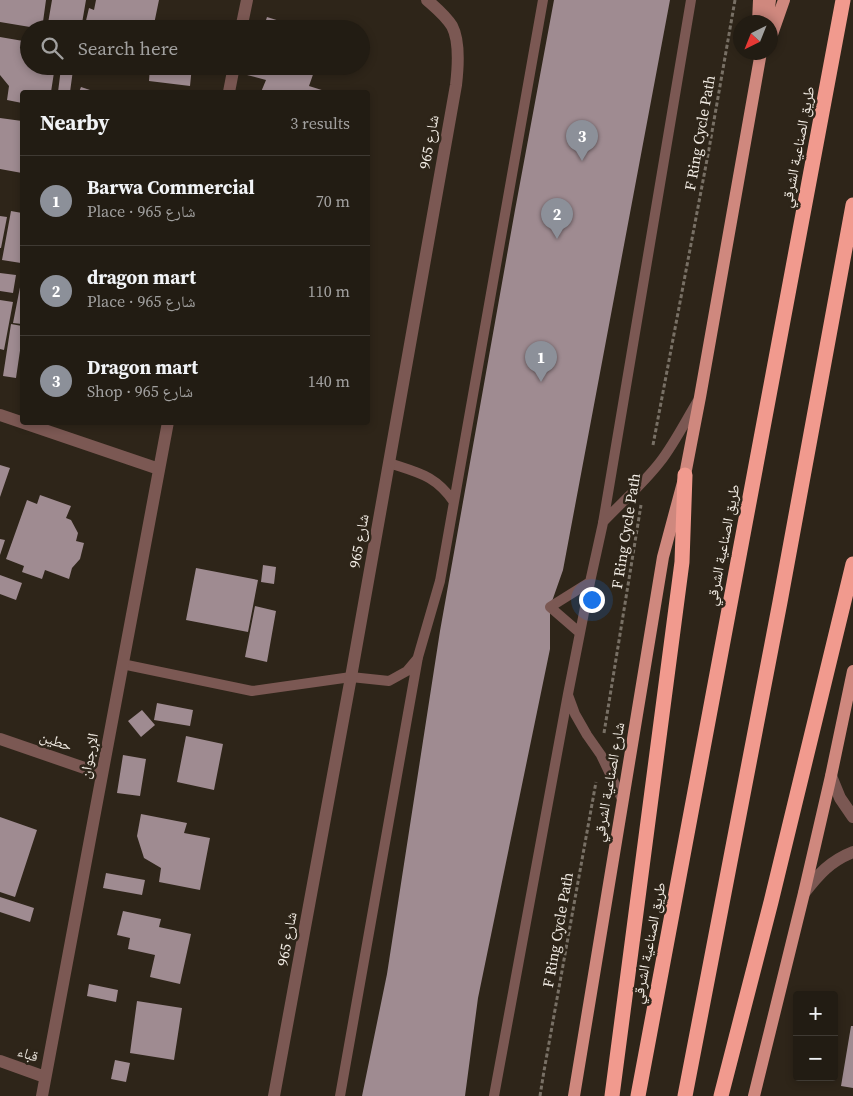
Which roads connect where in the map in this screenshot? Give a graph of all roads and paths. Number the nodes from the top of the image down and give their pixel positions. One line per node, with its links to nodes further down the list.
1 (247, 0): 13 (street)
2 (427, 0): 27 (street, شارع 965)
3 (543, 0): 31 (lane)
4 (691, 0): 32 (lane)
5 (735, 0): 26 (path, F Ring Cycle Path)
6 (759, 0): 10 (main road)
7 (770, 0): 11 (main road)
8 (784, 0): 12 (main road)
9 (843, 0): 58 (highway, طريق الصناعية الشرقي)
10 (758, 15)
11 (767, 15)
12 (778, 17)
13 (243, 20)
14 (757, 60): 18 (main road)
15 (760, 60): 18 (main road)
16 (764, 60): 18 (main road)
17 (232, 75): 19 (street)
18 (756, 84): 21 (main road)
19 (229, 90)
20 (853, 205): 59 (highway)
21 (700, 397): 29 (main road); 30 (lane)
22 (0, 415): 23 (street)
23 (20, 422)
24 (29, 425): 28 (street)
25 (167, 425): 28 (street, الإرجوان)
26 (652, 448)
27 (389, 463): 31 (lane); 39 (street, شارع 965)
28 (159, 469): 37 (street, الإرجوان)
29 (685, 476): 45 (main road, شارع الصناعية الشرقي); 57 (highway)
30 (645, 480): 32 (lane); 42 (path, F Ring Cycle Path)
31 (454, 502): 36 (lane)
32 (603, 523): 34 (lane)
33 (853, 564): 60 (highway)
34 (590, 582): 35 (lane); 35 (lane)
35 (580, 633): 40 (lane)
36 (418, 657): 39 (lane); 53 (lane)
37 (122, 664): 39 (lane); 43 (street, الإرجوان)
38 (853, 671): 44 (main road)
39 (351, 678): 52 (street, شارع 965)
40 (568, 694): 42 (lane); 54 (lane)
41 (0, 739): 43 (street, حطين)
42 (601, 754): 45 (lane); 55 (path, F Ring Cycle Path)
43 (102, 774): 50 (street, الإرجوان)
44 (831, 776): 46 (street); 48 (main road)
45 (622, 799): 56 (main road, شارع الصناعية الشرقي)
46 (853, 817)
47 (853, 852): 48 (street)
48 (804, 893): 61 (main road)
49 (0, 1061): 50 (street, قباء)
50 (45, 1077): 51 (street, الإرجوان)
51 (42, 1096)
52 (274, 1096)
53 (340, 1096)
54 (494, 1096)
55 (540, 1096)
56 (574, 1096)
57 (612, 1096)
58 (638, 1096)
59 (685, 1096)
60 (721, 1096)
61 (754, 1096)

